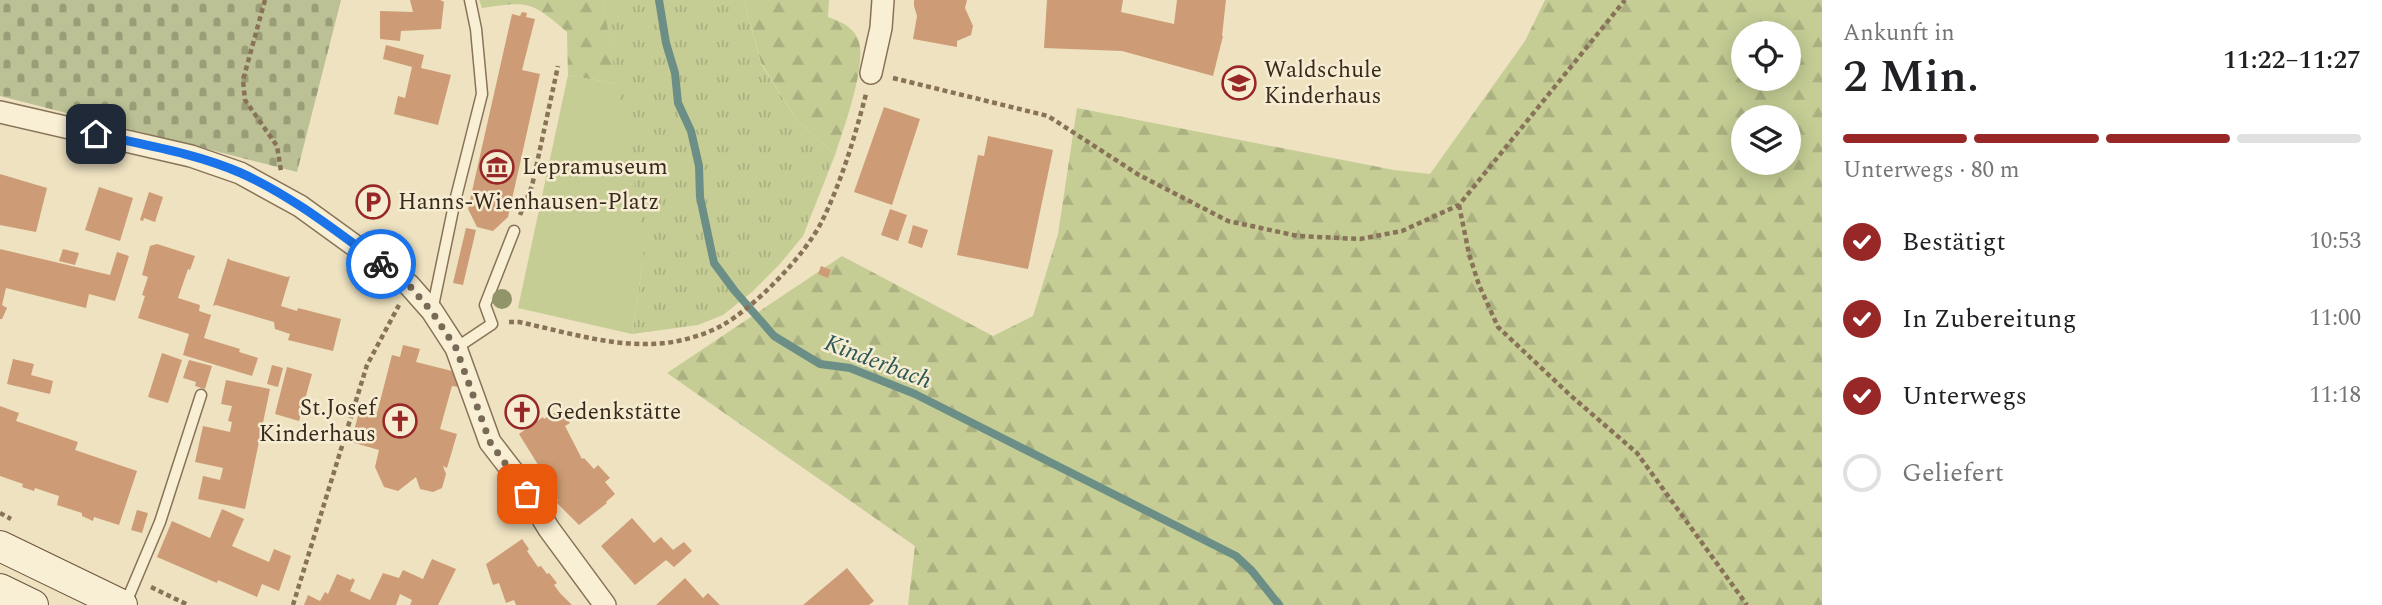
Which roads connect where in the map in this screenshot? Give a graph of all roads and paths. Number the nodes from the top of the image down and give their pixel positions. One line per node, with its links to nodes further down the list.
1 (265, 0): 8 (path)
2 (470, 0): 12 (lane)
3 (883, 0): 6 (street)
4 (1625, 0): 9 (path)
5 (558, 66): 10 (path)
6 (871, 73): 9 (path); 13 (path)
7 (0, 112): 8 (street)
8 (281, 194): 11 (street)
9 (1459, 205): 22 (path)
10 (514, 231): 13 (lane)
11 (409, 285): 12 (street); 20 (path)
12 (432, 312): 14 (street)
13 (492, 324): 14 (lane)
14 (456, 348): 21 (street)
15 (201, 396): 19 (lane)
16 (0, 546): 19 (main road)
17 (0, 589): 18 (main road)
18 (33, 605)
19 (124, 605)
20 (293, 605)
21 (605, 605)
22 (1747, 605)

